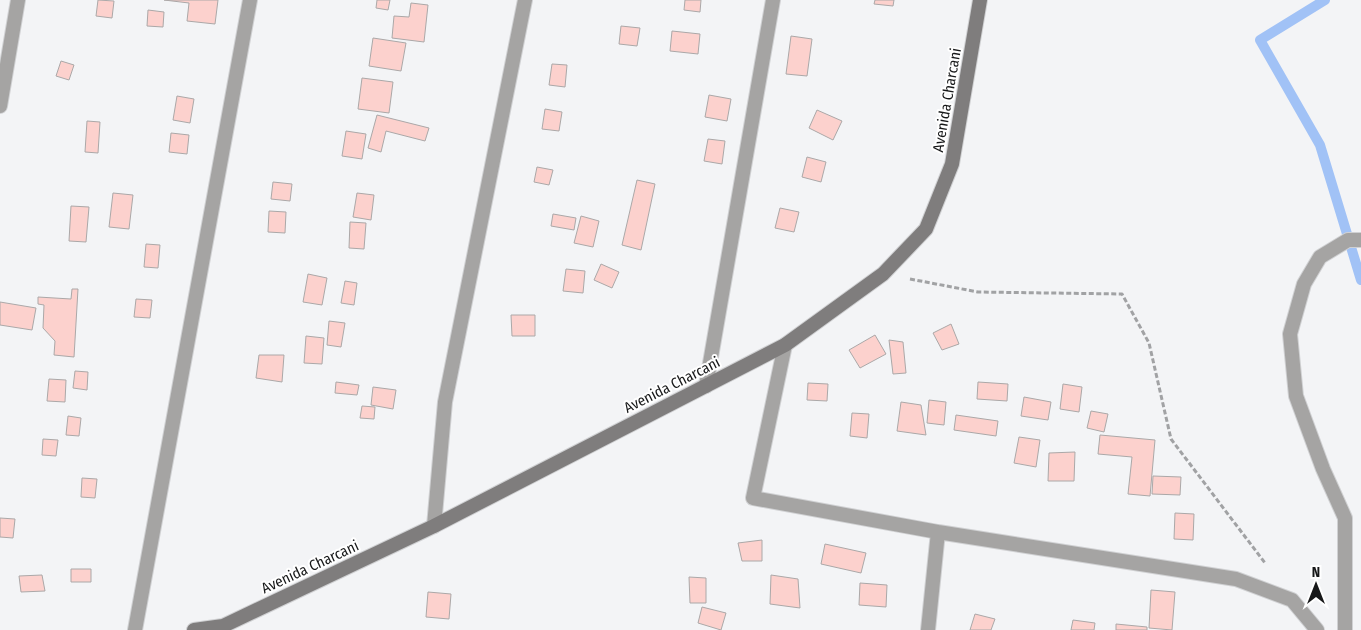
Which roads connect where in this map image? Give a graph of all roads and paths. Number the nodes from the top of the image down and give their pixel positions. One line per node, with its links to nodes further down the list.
1 (18, 0): 6 (street)
2 (250, 0): 15 (street)
3 (525, 0): 11 (street)
4 (773, 0): 10 (street)
5 (980, 0): 8 (main road, Avenida Charcani)
6 (0, 106)
7 (1361, 240): 19 (street)
8 (884, 274): 9 (main road, Avenida Charcani); 13 (path)
9 (784, 345): 10 (main road, Avenida Charcani); 12 (street)
10 (706, 386): 11 (main road, Avenida Charcani)
11 (434, 526): 14 (main road, Avenida Charcani)
12 (938, 532): 17 (street); 18 (street)
13 (1269, 569)
14 (226, 628): 16 (main road, Avenida Charcani)
15 (135, 630)
16 (194, 630)
17 (928, 630)
18 (1317, 630)
19 (1345, 630)

